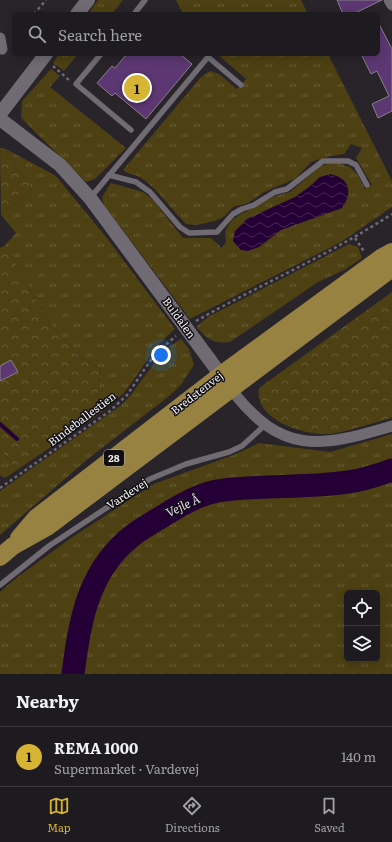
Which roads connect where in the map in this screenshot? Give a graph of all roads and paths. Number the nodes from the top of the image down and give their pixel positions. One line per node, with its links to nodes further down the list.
1 (46, 0): 6 (path)
2 (88, 0): 7 (street)
3 (145, 0): 8 (lane)
4 (390, 0): 5 (street)
5 (392, 5)
6 (36, 12)
7 (79, 12)
8 (136, 12)
9 (0, 38): 10 (street)
10 (2, 49)
11 (45, 56): 15 (path); 17 (street)
12 (99, 56): 15 (lane)
13 (205, 56): 20 (lane)
14 (207, 56): 16 (lane)
15 (76, 84): 19 (lane)
16 (241, 84)
17 (0, 114)
18 (0, 119): 22 (street, Buldalen)
19 (132, 130)
20 (109, 175): 21 (lane); 22 (lane)
21 (367, 185)
22 (90, 198): 30 (street, Buldalen)
23 (392, 214): 24 (path)
24 (355, 238): 26 (path); 28 (path)
25 (392, 252): 30 (highway, Bredstenvej / 28)
26 (365, 254)
27 (392, 268): 30 (highway, Bredstenvej / 28)
28 (195, 322)
29 (178, 334): 33 (path, Bindeballestien)
30 (226, 382): 31 (street, Buldalen); 34 (highway, Bredstenvej / 28)
31 (264, 425): 32 (street, Buldalen); 35 (lane, Vardevej)
32 (392, 426)
33 (0, 488)
34 (6, 551)
35 (0, 585)

